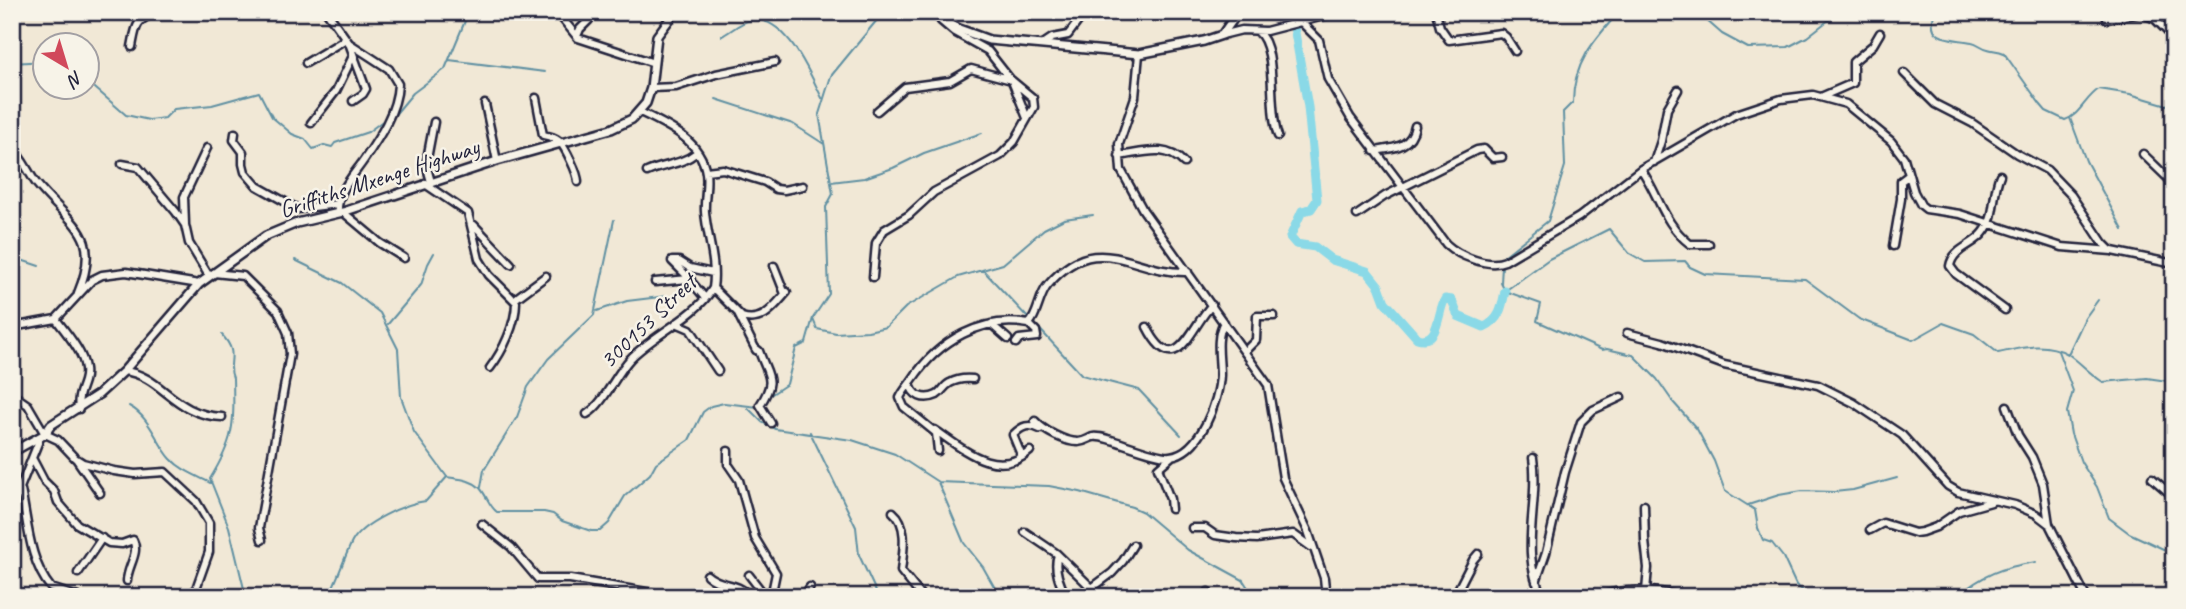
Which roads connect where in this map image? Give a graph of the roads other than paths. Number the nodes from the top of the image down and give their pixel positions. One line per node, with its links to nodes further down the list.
1 (156, 12): 22 (street)
2 (327, 12): 20 (street)
3 (557, 12): 18 (street)
4 (588, 12): 18 (street)
5 (675, 12): 28 (street)
6 (929, 12): 13 (street)
7 (1080, 12): 21 (street)
8 (1238, 12): 17 (street)
9 (1314, 12): 14 (street)
10 (1339, 12): 14 (street)
11 (1436, 12): 23 (street)
12 (2107, 19): 19 (street)
13 (940, 20): 21 (street); 30 (street)
14 (1306, 21): 15 (street); 48 (street)
15 (1257, 31): 17 (street); 44 (street)
16 (1880, 33): 33 (street)
17 (1222, 35): 24 (street)
18 (577, 36): 28 (street)
19 (2174, 38)
20 (348, 41): 25 (street); 27 (street); 67 (street)
21 (1043, 44): 24 (street)
22 (132, 47)
23 (1516, 51)
24 (1139, 54): 51 (street)
25 (353, 55): 35 (street); 40 (street)
26 (775, 62): 31 (street)
27 (306, 63)
28 (654, 63): 31 (street)
29 (1904, 73): 74 (street)
30 (1011, 80): 37 (street); 39 (street); 39 (street)
31 (651, 88): 38 (street)
32 (1678, 90): 54 (street)
33 (1823, 96): 54 (street); 60 (street)
34 (536, 98): 45 (street)
35 (353, 101)
36 (485, 104): 53 (street)
37 (877, 111)
38 (640, 112): 45 (street, Griffiths Mxenge Highway); 49 (street)
39 (1027, 118): 83 (street)
40 (311, 122)
41 (434, 122): 63 (street)
42 (1415, 126): 48 (street)
43 (235, 133): 67 (street)
44 (1278, 135)
45 (562, 143): 53 (street, Griffiths Mxenge Highway); 62 (street)
46 (12, 148): 88 (street)
47 (207, 148): 70 (street)
48 (1374, 151): 66 (street)
49 (696, 153): 58 (street); 59 (street)
50 (2143, 154): 64 (street)
51 (1118, 156): 55 (street); 79 (street)
52 (1502, 157): 66 (street)
53 (497, 161): 63 (street, Griffiths Mxenge Highway)
54 (1654, 162): 57 (street)
55 (1184, 163)
56 (122, 164): 70 (street)
57 (1641, 169): 66 (street); 72 (street)
58 (706, 171): 65 (street); 80 (street, 300153 Street)
59 (646, 172)
60 (1909, 175): 71 (street); 73 (street)
61 (2000, 175): 71 (street)
62 (579, 182)
63 (428, 183): 67 (street, Griffiths Mxenge Highway); 69 (street)
64 (2174, 184)
65 (803, 186)
66 (1404, 187): 68 (street)
67 (339, 210): 75 (street); 81 (street, Griffiths Mxenge Highway)
68 (1357, 215)
69 (472, 224): 76 (street); 90 (street)
70 (185, 225): 81 (street)
71 (1990, 225): 74 (street); 92 (street)
72 (1709, 244)
73 (1893, 246)
74 (2112, 251): 77 (street)
75 (404, 258)
76 (511, 264)
77 (2174, 264)
78 (774, 266): 93 (street)
79 (1188, 272): 91 (street); 99 (street)
80 (713, 273): 84 (street); 87 (street, 300153 Street)
81 (210, 275): 86 (street, Griffiths Mxenge Highway); 146 (street)
82 (546, 276): 90 (street)
83 (873, 277)
84 (691, 280): 85 (street); 89 (street)
85 (655, 282)
86 (199, 284): 88 (street); 107 (street, Griffiths Mxenge Highway)
87 (713, 288): 89 (street, 300153 Street); 93 (street)
88 (77, 295): 95 (street)
89 (705, 298): 97 (street, 300153 Street)
90 (515, 299): 106 (street)
91 (1212, 305): 96 (street); 101 (street)
92 (2006, 310)
93 (736, 312): 118 (street)
94 (1274, 316): 105 (street)
95 (56, 319): 100 (street); 114 (street)
96 (1224, 322): 105 (street); 126 (street)
97 (676, 323): 108 (street); 115 (street, 300153 Street)
98 (991, 324): 99 (street); 103 (street); 110 (street)
99 (1029, 324): 104 (street)
100 (12, 327)
101 (1147, 327)
102 (1627, 333): 135 (street)
103 (1007, 340)
104 (1016, 343)
105 (1245, 351): 148 (street)
106 (490, 368)
107 (124, 371): 114 (street, Griffiths Mxenge Highway); 116 (street)
108 (718, 372)
109 (972, 379): 110 (street)
110 (910, 383): 119 (street)
111 (12, 394): 121 (street)
112 (1621, 397): 155 (street)
113 (2007, 406): 141 (street)
114 (79, 409): 121 (street, Griffiths Mxenge Highway)
115 (587, 414)
116 (222, 417)
117 (1035, 421): 120 (street)
118 (771, 424)
119 (933, 429): 122 (street); 127 (street)
120 (1045, 430): 126 (street); 127 (street)
121 (45, 434): 125 (street, Griffiths Mxenge Highway); 128 (street); 130 (street)
122 (938, 450)
123 (728, 451): 163 (street)
124 (1030, 451): 127 (street)
125 (12, 452)
126 (1174, 455): 138 (street)
127 (1023, 457)
128 (75, 458): 133 (street); 160 (street)
129 (1533, 458): 155 (street)
130 (33, 460): 132 (street); 145 (street)
131 (2152, 478): 134 (street)
132 (21, 490): 137 (street); 159 (street)
133 (100, 493)
134 (2174, 497)
135 (1996, 500): 141 (street); 143 (street)
136 (1644, 505): 158 (street)
137 (12, 508)
138 (1171, 509)
139 (893, 512): 165 (street)
140 (482, 524): 161 (street)
141 (2049, 524): 173 (street)
142 (1192, 528): 148 (street)
143 (1871, 530)
144 (1026, 532): 150 (street)
145 (102, 538): 151 (street); 154 (street)
146 (262, 540)
147 (1133, 545): 157 (street)
148 (1313, 548): 168 (street)
149 (1479, 554): 169 (street)
150 (1058, 555): 157 (street); 166 (street)
151 (78, 573)
152 (707, 575): 162 (street)
153 (749, 575): 163 (street)
154 (127, 581)
155 (1536, 582): 170 (street)
156 (810, 587): 164 (street)
157 (1092, 588): 167 (street)
158 (1646, 591): 171 (street); 172 (street)
159 (78, 597)
160 (193, 597)
161 (676, 597)
162 (750, 597)
163 (769, 597)
164 (803, 597)
165 (922, 597)
166 (1066, 597)
167 (1101, 597)
168 (1325, 597)
169 (1454, 597)
170 (1543, 597)
171 (1598, 597)
172 (1686, 597)
173 (2086, 597)

